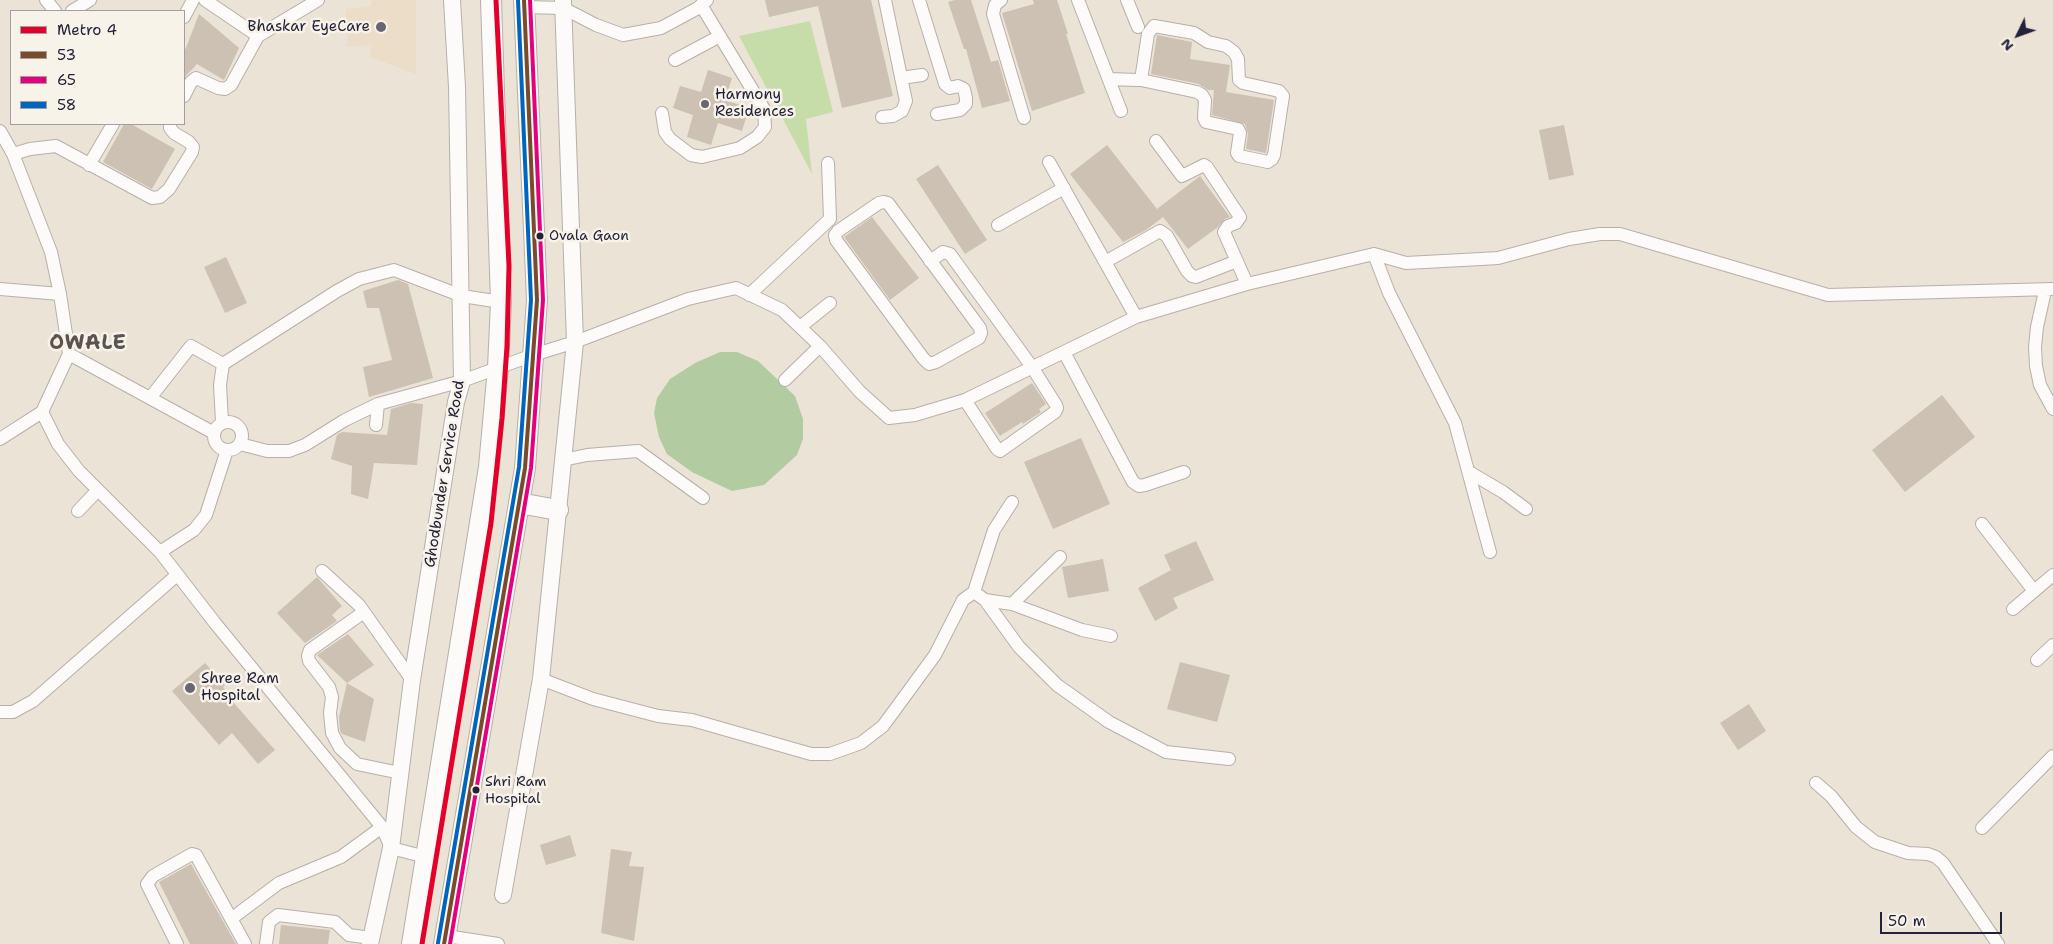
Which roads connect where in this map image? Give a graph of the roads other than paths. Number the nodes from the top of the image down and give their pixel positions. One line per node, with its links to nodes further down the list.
1 (46, 0): 16 (street)
2 (90, 0): 17 (street)
3 (193, 0): 18 (street)
4 (205, 0): 20 (street)
5 (452, 0): 52 (street, Ghodbunder Service Road)
6 (491, 0): 53 (main road)
7 (885, 0): 24 (street)
8 (919, 0): 30 (street)
9 (1001, 0): 32 (street)
10 (1078, 0): 25 (street)
11 (1127, 0): 19 (street)
12 (312, 1): 20 (street)
13 (704, 3): 15 (street); 21 (street)
14 (524, 4): 15 (street); 61 (main road)
15 (563, 4): 57 (street)
16 (54, 10)
17 (74, 10)
18 (185, 14)
19 (1138, 27)
20 (258, 36): 27 (street)
21 (720, 36): 22 (street); 29 (street)
22 (675, 60)
23 (922, 75): 24 (street)
24 (901, 78): 31 (street)
25 (1109, 79): 26 (street); 28 (street)
26 (1141, 80): 26 (street)
27 (185, 94)
28 (1122, 111)
29 (662, 113)
30 (938, 114)
31 (882, 117)
32 (1024, 118)
33 (112, 125): 40 (street)
34 (170, 125): 40 (street)
35 (0, 130): 37 (street)
36 (1156, 141): 45 (street)
37 (13, 154): 40 (street); 50 (street)
38 (1049, 162): 41 (street)
39 (828, 163): 51 (street)
40 (89, 165)
41 (1064, 188): 42 (street); 46 (street)
42 (998, 226)
43 (1374, 254): 47 (street); 49 (street); 80 (street)
44 (930, 261): 44 (street); 63 (street)
45 (1237, 261): 46 (street); 47 (street)
46 (1105, 262): 55 (street)
47 (1247, 284): 55 (street)
48 (0, 289): 50 (street)
49 (2049, 290): 70 (street)
50 (60, 294): 60 (street)
51 (749, 295): 56 (street); 57 (street)
52 (462, 296): 53 (street); 62 (street); 66 (street, Ghodbunder Service Road)
53 (501, 302): 64 (main road)
54 (830, 303): 56 (street)
55 (1136, 317): 59 (street)
56 (800, 327): 58 (street)
57 (575, 342): 61 (street); 78 (street)
58 (820, 346): 65 (street); 68 (street)
59 (1064, 352): 63 (street); 79 (street)
60 (69, 354): 67 (street); 71 (street)
61 (533, 354): 64 (street); 84 (main road)
62 (223, 364): 67 (street); 72 (street)
63 (1032, 367): 68 (street); 68 (street)
64 (498, 368): 66 (street); 113 (main road)
65 (785, 380)
66 (462, 381): 69 (street); 104 (street, Ghodbunder Service Road)
67 (150, 398): 74 (street)
68 (965, 400)
69 (378, 404): 73 (street); 76 (street)
70 (2053, 409)
71 (42, 412): 75 (street); 81 (street)
72 (222, 422): 74 (street); 76 (street)
73 (376, 425)
74 (214, 433): 77 (street)
75 (0, 440)
76 (240, 444): 77 (street)
77 (228, 450): 89 (street)
78 (563, 460): 82 (street); 86 (street)
79 (1184, 472)
80 (1469, 472): 85 (street); 90 (street)
81 (98, 490): 87 (street); 89 (street)
82 (703, 498)
83 (1012, 502): 96 (street)
84 (519, 503): 86 (main road); 117 (main road)
85 (1526, 509)
86 (558, 510): 103 (street)
87 (78, 511)
88 (1982, 524): 95 (street)
89 (160, 552): 93 (street)
90 (1490, 552)
91 (1060, 557): 97 (street)
92 (322, 571): 99 (street)
93 (177, 575): 105 (street); 110 (street)
94 (2053, 575): 95 (street)
95 (2034, 591): 98 (street)
96 (980, 596): 97 (street); 103 (street); 107 (street)
97 (1012, 604): 100 (street)
98 (2014, 610)
99 (364, 612): 104 (street); 108 (street)
100 (1111, 636)
101 (2053, 646): 102 (street)
102 (2037, 660)
103 (541, 679): 114 (street)
104 (412, 680): 108 (street, Ghodbunder Service Road)
105 (0, 712)
106 (2053, 756): 111 (street)
107 (1229, 759)
108 (400, 773): 112 (street, Ghodbunder Service Road)
109 (1816, 783): 124 (street)
110 (382, 826): 112 (street); 115 (street)
111 (1982, 828)
112 (391, 848): 113 (street); 118 (street, Ghodbunder Service Road)
113 (426, 857): 122 (main road)
114 (503, 895)
115 (231, 919): 119 (street); 120 (street)
116 (348, 939): 118 (street); 121 (street)
117 (445, 940): 123 (street)
118 (371, 941)
119 (177, 944)
120 (245, 944)
121 (266, 944)
122 (412, 944)
123 (496, 944)
124 (1998, 944)

